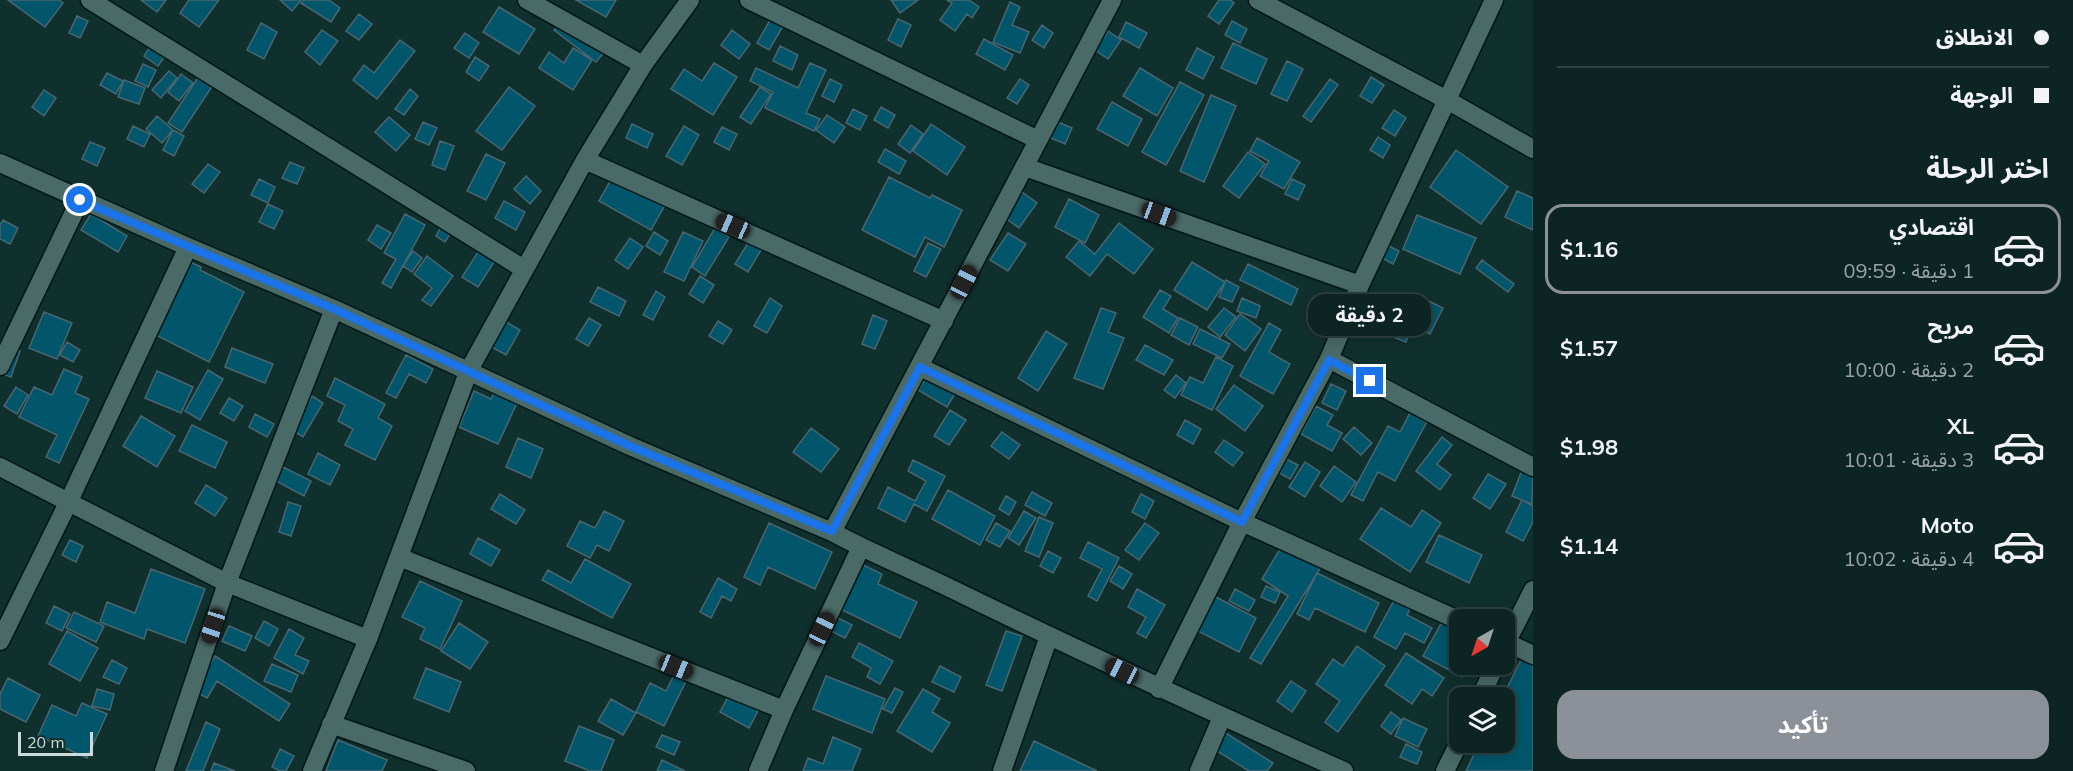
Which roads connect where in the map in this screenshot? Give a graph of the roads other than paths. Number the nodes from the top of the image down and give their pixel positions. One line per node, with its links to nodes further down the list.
1 (90, 0): 17 (street)
2 (526, 0): 8 (street)
3 (690, 0): 8 (street)
4 (749, 0): 10 (street)
5 (1112, 0): 10 (street)
6 (1258, 0): 9 (street)
7 (1494, 0): 9 (street)
8 (643, 65): 12 (street)
9 (1447, 100): 11 (street); 18 (street)
10 (1038, 140): 14 (street)
11 (1533, 148)
12 (585, 160): 17 (street); 20 (street)
13 (0, 163): 15 (street)
14 (1025, 166): 18 (street); 20 (street)
15 (80, 200): 16 (street); 22 (street)
16 (188, 247): 19 (street); 27 (street)
17 (524, 269): 24 (street)
18 (1360, 285): 21 (street)
19 (334, 309): 24 (street); 32 (street)
20 (944, 321): 23 (street)
21 (1329, 360): 26 (street); 28 (street)
22 (0, 366)
23 (920, 367): 28 (street); 29 (street)
24 (469, 370): 29 (street); 31 (street)
25 (0, 467): 27 (street)
26 (1533, 467)
27 (68, 503): 32 (street); 36 (street)
28 (1242, 522): 34 (street); 41 (street)
29 (832, 531): 30 (street)
30 (861, 547): 37 (street); 42 (street)
31 (399, 557): 38 (street); 42 (street)
32 (227, 583): 38 (street); 46 (street)
33 (1533, 590): 35 (street)
34 (1449, 616)
35 (1515, 624)
36 (1, 635)
37 (1049, 636): 41 (street); 50 (street)
38 (368, 639): 44 (street)
39 (1515, 647): 40 (street)
40 (1533, 655)
41 (1159, 689): 43 (street)
42 (784, 710): 49 (street)
43 (1222, 717): 51 (street); 52 (street)
44 (331, 724): 47 (street); 48 (street)
45 (1454, 753): 53 (street)
46 (164, 771)
47 (312, 771)
48 (466, 771)
49 (758, 771)
50 (1002, 771)
51 (1199, 771)
52 (1344, 771)
53 (1445, 771)

